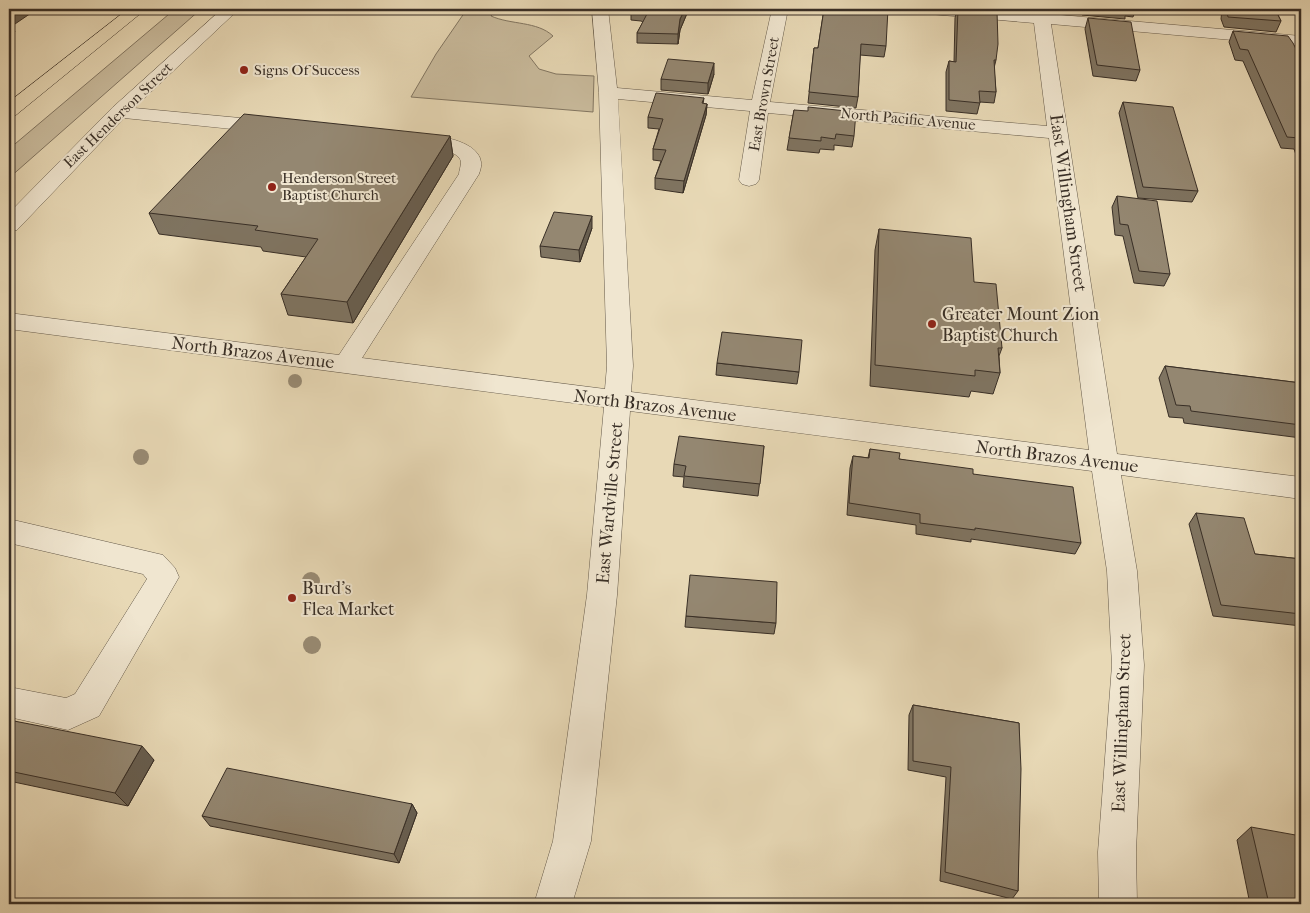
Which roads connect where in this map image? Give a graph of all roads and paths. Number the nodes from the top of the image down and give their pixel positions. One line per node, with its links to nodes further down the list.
1 (138, 9): 10 (main road)
2 (231, 9): 11 (street, East Henderson Street)
3 (600, 9): 8 (street, East Wardville Street)
4 (780, 9): 9 (street, East Brown Street)
5 (930, 9): 6 (street)
6 (1041, 14): 7 (street); 13 (street, East Willingham Street)
7 (1301, 41)
8 (608, 93): 9 (street, North Pacific Avenue); 19 (street, East Wardville Street)
9 (760, 106): 13 (street, North Pacific Avenue); 15 (street, East Brown Street)
10 (9, 111)
11 (119, 112): 12 (street); 16 (street, East Henderson Street)
12 (294, 129)
13 (1058, 133): 20 (street, East Willingham Street)
14 (392, 138): 18 (street)
15 (749, 180)
16 (9, 225)
17 (9, 321): 18 (street, North Brazos Avenue)
18 (345, 365): 19 (street, North Brazos Avenue)
19 (619, 401): 20 (street, North Brazos Avenue); 24 (street, East Wardville Street)
20 (1104, 463): 21 (street, North Brazos Avenue); 25 (street, East Willingham Street)
21 (1301, 488)
22 (9, 531): 23 (street)
23 (9, 702)
24 (553, 904)
25 (1118, 904)

